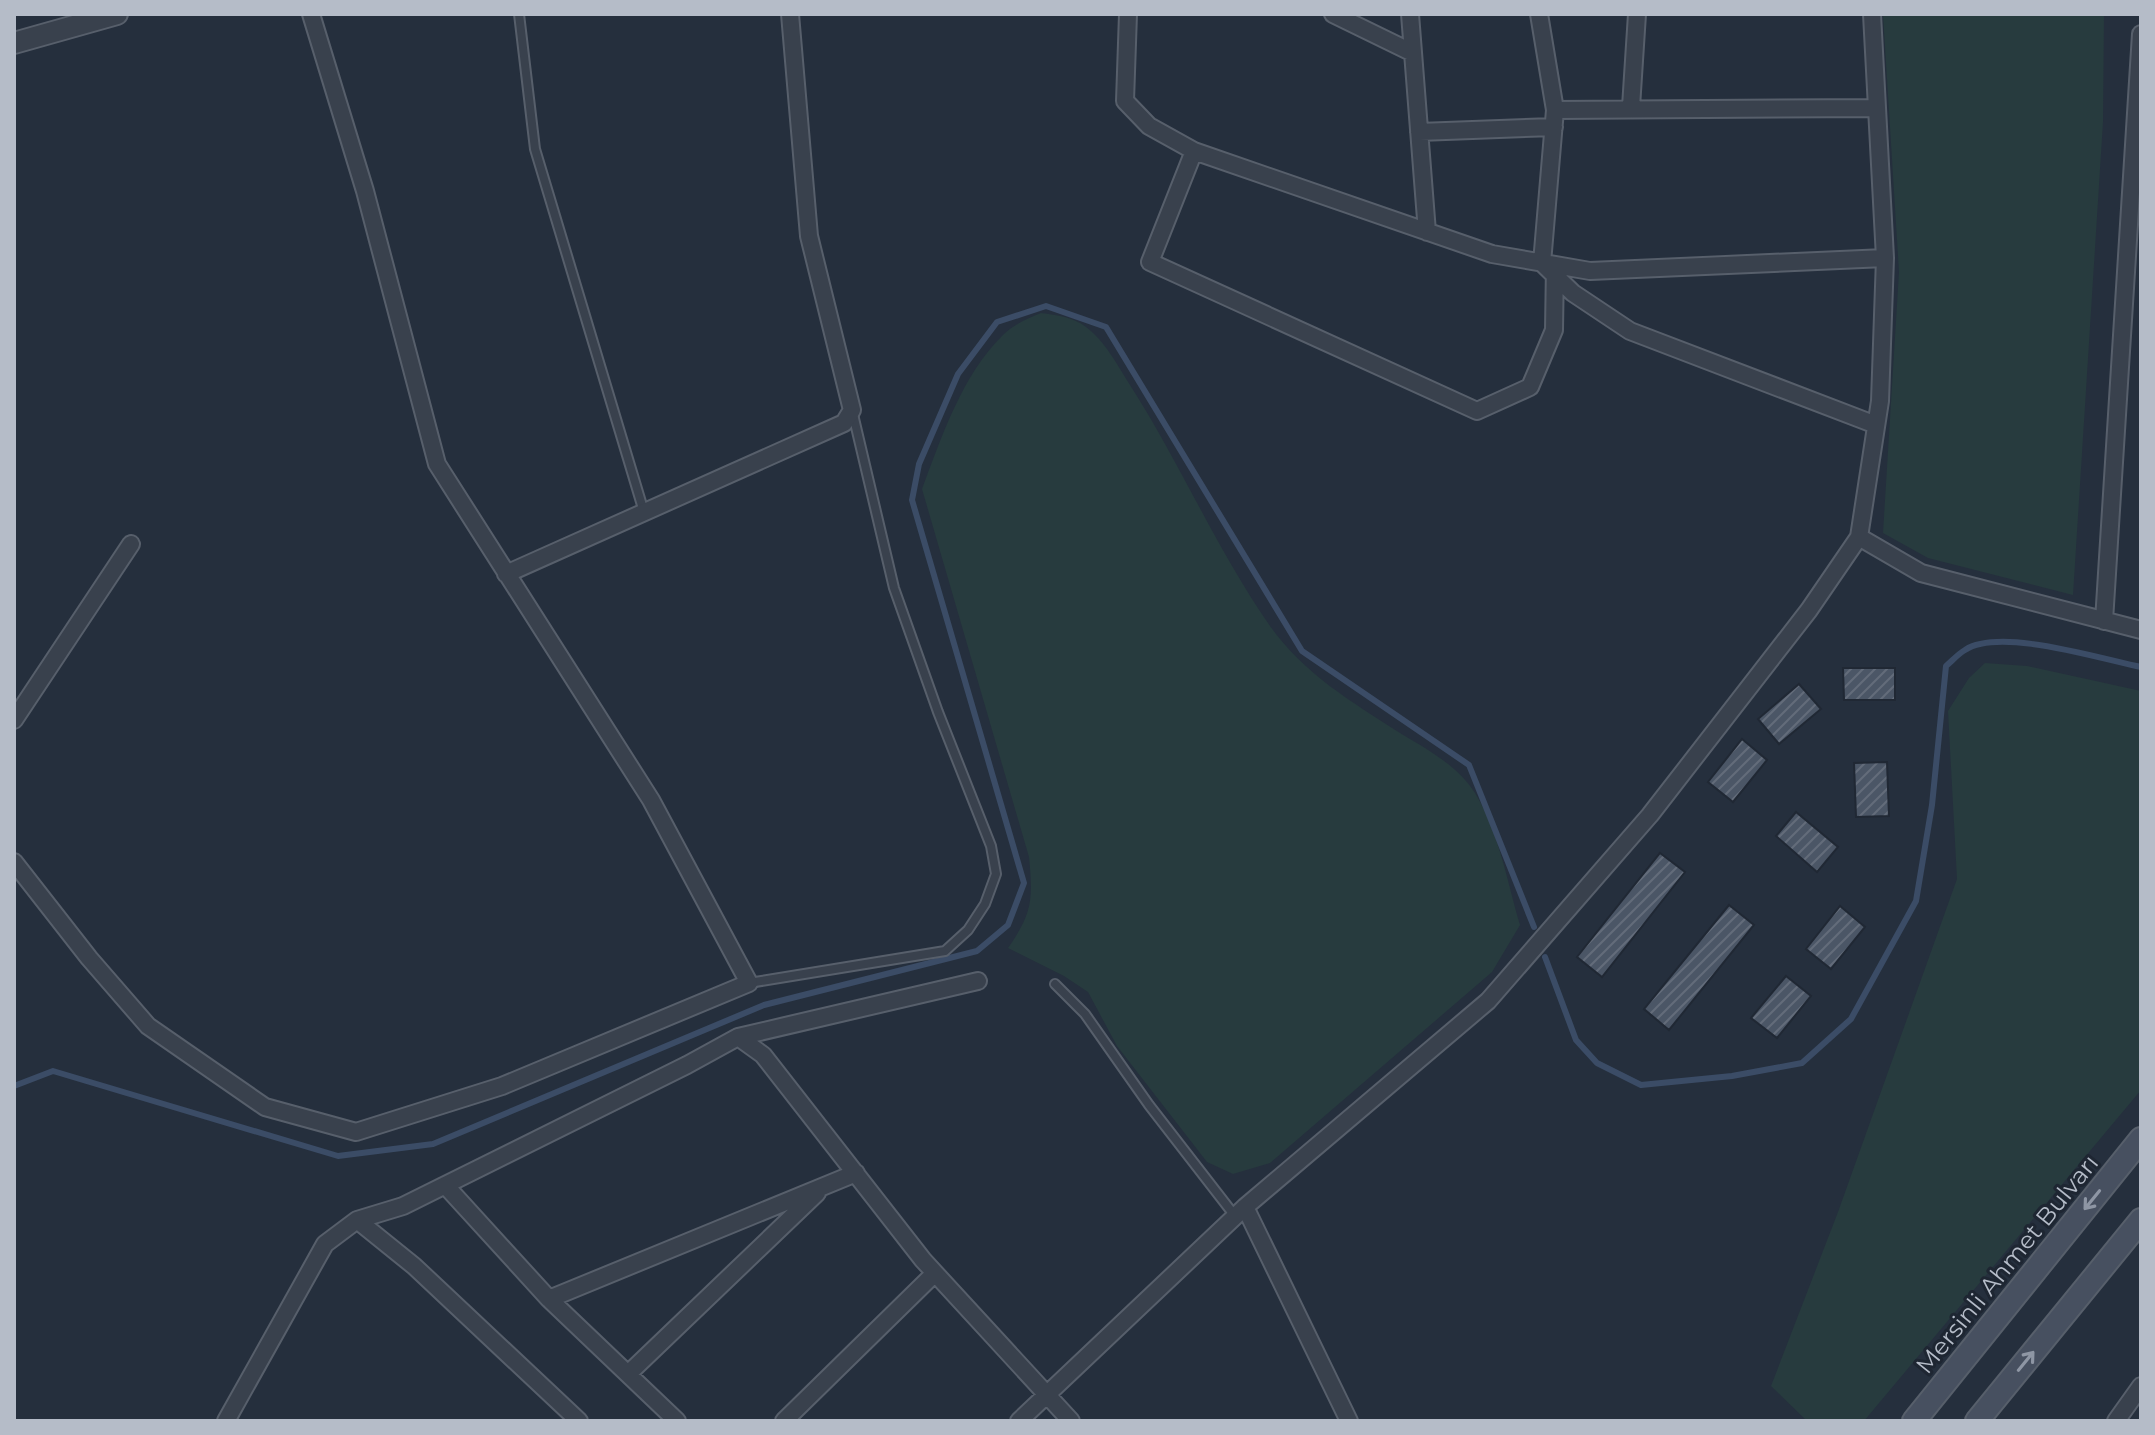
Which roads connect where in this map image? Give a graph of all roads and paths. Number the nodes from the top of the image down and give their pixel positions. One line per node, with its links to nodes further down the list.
1 (117, 14): 12 (street)
2 (311, 14): 28 (street)
3 (519, 14): 25 (lane)
4 (790, 14): 23 (street)
5 (1128, 14): 18 (street)
6 (1333, 14): 13 (street)
7 (1410, 14): 13 (street)
8 (1539, 14): 16 (street)
9 (1637, 14): 14 (street)
10 (1872, 14): 15 (street)
11 (2141, 34): 20 (street)
12 (14, 43)
13 (1413, 53): 17 (street)
14 (1631, 107): 15 (street); 16 (street)
15 (1877, 108): 21 (street)
16 (1555, 118): 17 (street); 22 (street)
17 (1419, 132): 19 (street)
18 (1194, 151): 19 (street); 22 (street)
19 (1427, 232): 22 (street)
20 (2135, 233): 29 (street)
21 (1885, 258): 22 (street); 24 (street)
22 (1551, 268): 24 (street)
23 (852, 410): 25 (street); 34 (lane)
24 (1876, 425): 26 (street)
25 (644, 513): 28 (street)
26 (1859, 537): 29 (street); 41 (street)
27 (131, 544): 31 (street)
28 (506, 574): 34 (street)
29 (2104, 621): 30 (street)
30 (2141, 630)
31 (14, 720)
32 (14, 862): 34 (street)
33 (978, 981): 36 (street)
34 (749, 983)
35 (1055, 984): 41 (lane)
36 (738, 1037): 38 (street); 39 (street)
37 (2141, 1139): 56 (main road, Mersinli Ahmet Bulvarı, one-way to 56)
38 (856, 1173): 40 (street); 44 (street)
39 (445, 1185): 42 (street); 45 (street)
40 (825, 1186): 45 (street); 46 (street)
41 (1240, 1211): 48 (street); 55 (street)
42 (357, 1220): 49 (street); 50 (street)
43 (2141, 1220): 57 (main road, one-way to 43)
44 (935, 1273): 48 (street); 52 (street)
45 (549, 1299): 46 (street)
46 (628, 1374): 51 (street)
47 (2141, 1386): 58 (street)
48 (1045, 1396): 53 (street); 54 (street)
49 (226, 1421)
50 (579, 1421)
51 (677, 1421)
52 (784, 1421)
53 (1019, 1421)
54 (1071, 1421)
55 (1349, 1421)
56 (1914, 1421)
57 (1977, 1421)
58 (2116, 1421)

